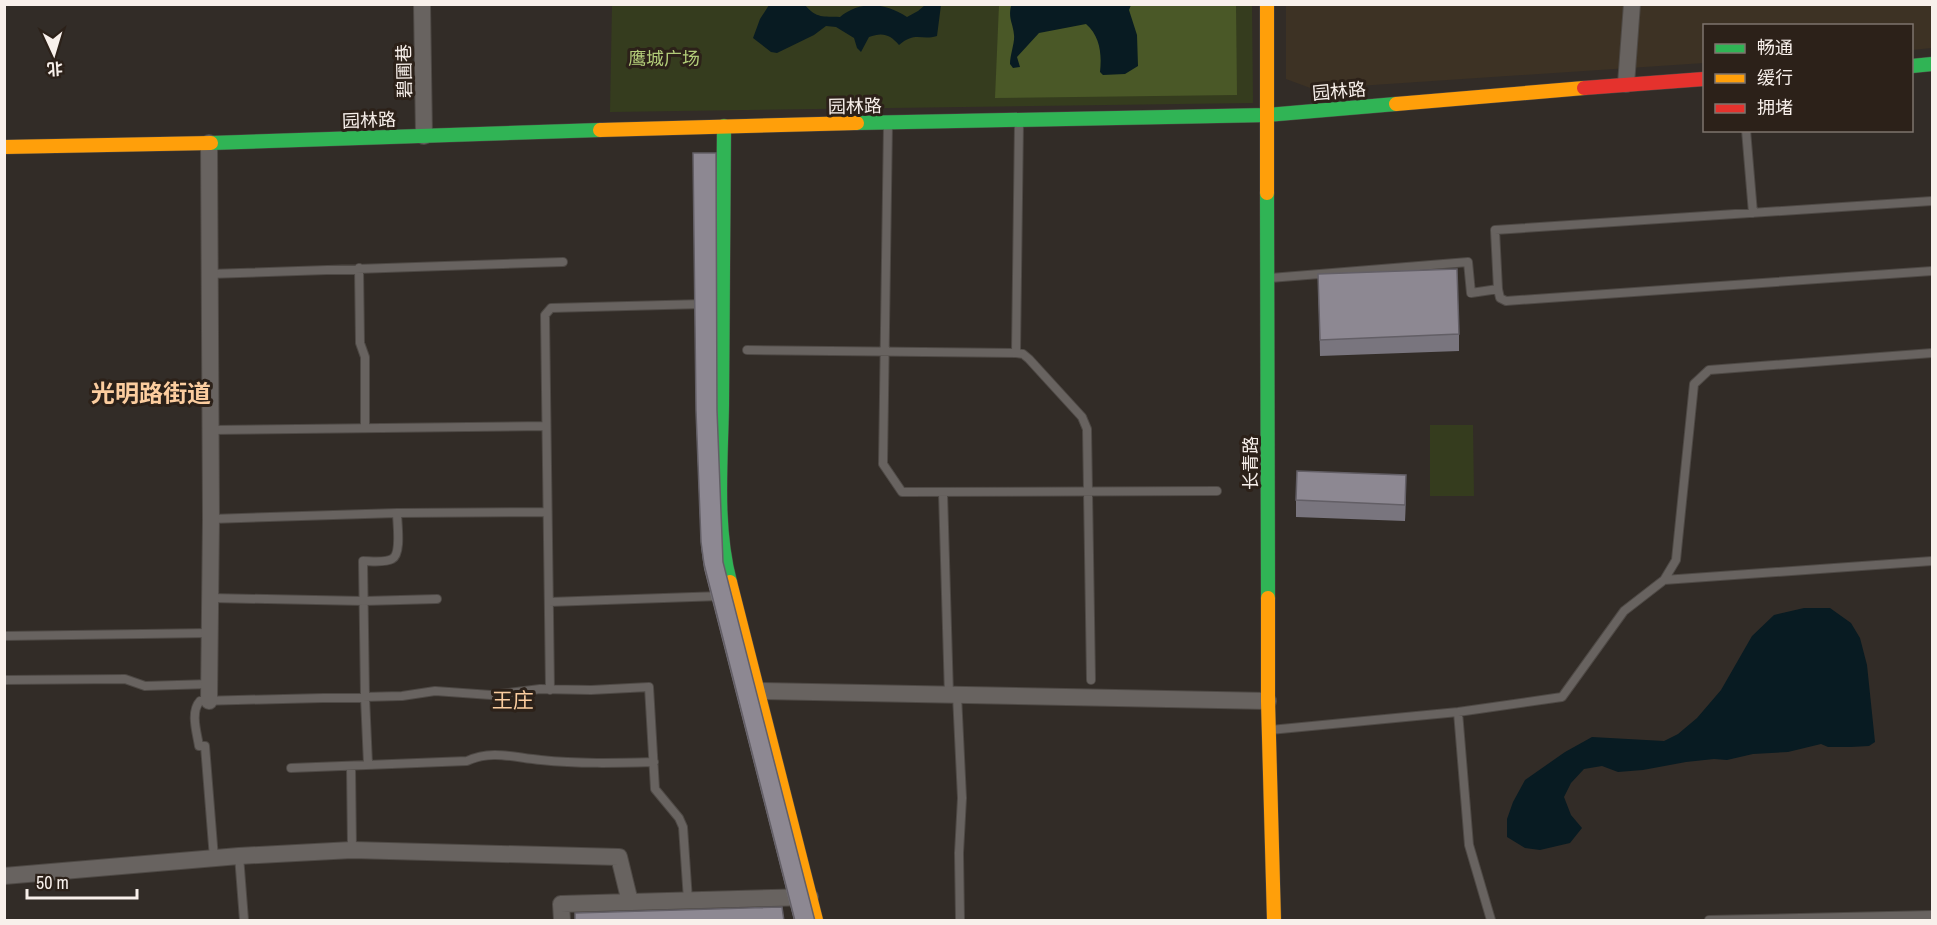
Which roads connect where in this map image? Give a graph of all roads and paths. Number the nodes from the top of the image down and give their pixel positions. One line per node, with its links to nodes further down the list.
1 (422, 4): 13 (street, 碧圃巷)
2 (1267, 4): 8 (street, 长青路)
3 (1632, 4): 7 (street)
4 (1932, 64): 5 (street)
5 (1913, 66)
6 (1703, 79): 7 (street, 园林路)
7 (1626, 84): 8 (street, 园林路)
8 (1268, 116): 9 (street, 园林路); 22 (street, 长青路)
9 (1019, 121): 10 (street, 园林路); 27 (lane)
10 (888, 123): 11 (street, 园林路); 26 (lane)
11 (724, 126): 13 (street, 园林路); 24 (street)
12 (1746, 132): 17 (lane)
13 (424, 136): 14 (street, 园林路)
14 (209, 143): 15 (street, 园林路); 21 (street)
15 (4, 147)
16 (1932, 201): 17 (lane)
17 (1753, 213): 23 (lane)
18 (563, 262): 19 (lane)
19 (359, 268): 21 (lane); 30 (lane)
20 (1932, 271): 23 (lane)
21 (209, 274): 31 (street)
22 (1268, 278): 23 (lane); 54 (street, 长青路)
23 (1498, 290)
24 (722, 303): 29 (lane); 50 (street)
25 (747, 350): 26 (lane)
26 (885, 351): 27 (lane); 34 (lane)
27 (1016, 353): 33 (lane)
28 (1932, 353): 39 (lane)
29 (546, 426): 30 (lane); 35 (lane)
30 (365, 428): 31 (lane)
31 (209, 430): 37 (street)
32 (1217, 491): 33 (lane)
33 (1088, 492): 34 (lane); 47 (lane)
34 (943, 493): 52 (lane)
35 (547, 512): 36 (lane); 44 (lane)
36 (397, 513): 37 (lane); 43 (lane)
37 (211, 519): 41 (street)
38 (1932, 561): 39 (lane)
39 (1665, 580): 55 (lane)
40 (730, 596): 44 (lane)
41 (211, 598): 43 (lane); 45 (street)
42 (437, 599): 43 (lane)
43 (363, 601): 53 (lane)
44 (549, 602): 49 (lane)
45 (211, 633): 46 (lane); 51 (street)
46 (4, 636)
47 (1091, 680)
48 (4, 681): 51 (lane)
49 (550, 690): 53 (lane); 57 (lane)
50 (758, 691): 52 (street); 65 (street)
51 (209, 693): 53 (lane); 63 (lane)
52 (953, 695): 54 (street); 72 (lane)
53 (365, 697): 58 (lane)
54 (1268, 700): 56 (street, 长青路)
55 (1458, 712): 56 (lane); 74 (lane)
56 (1269, 730): 73 (street, 长青路)
57 (654, 762): 58 (lane); 66 (lane)
58 (368, 764): 59 (lane)
59 (351, 767): 60 (lane); 61 (lane)
60 (291, 768)
61 (352, 850): 62 (street); 67 (street)
62 (238, 856): 63 (street); 69 (lane)
63 (214, 858): 64 (street)
64 (4, 876)
65 (810, 897): 66 (street); 71 (street)
66 (688, 900): 67 (street)
67 (630, 902): 70 (street)
68 (1932, 915): 75 (lane)
69 (244, 921)
70 (562, 921)
71 (816, 921)
72 (960, 921)
73 (1274, 921)
74 (1491, 921)
75 (1709, 921)

